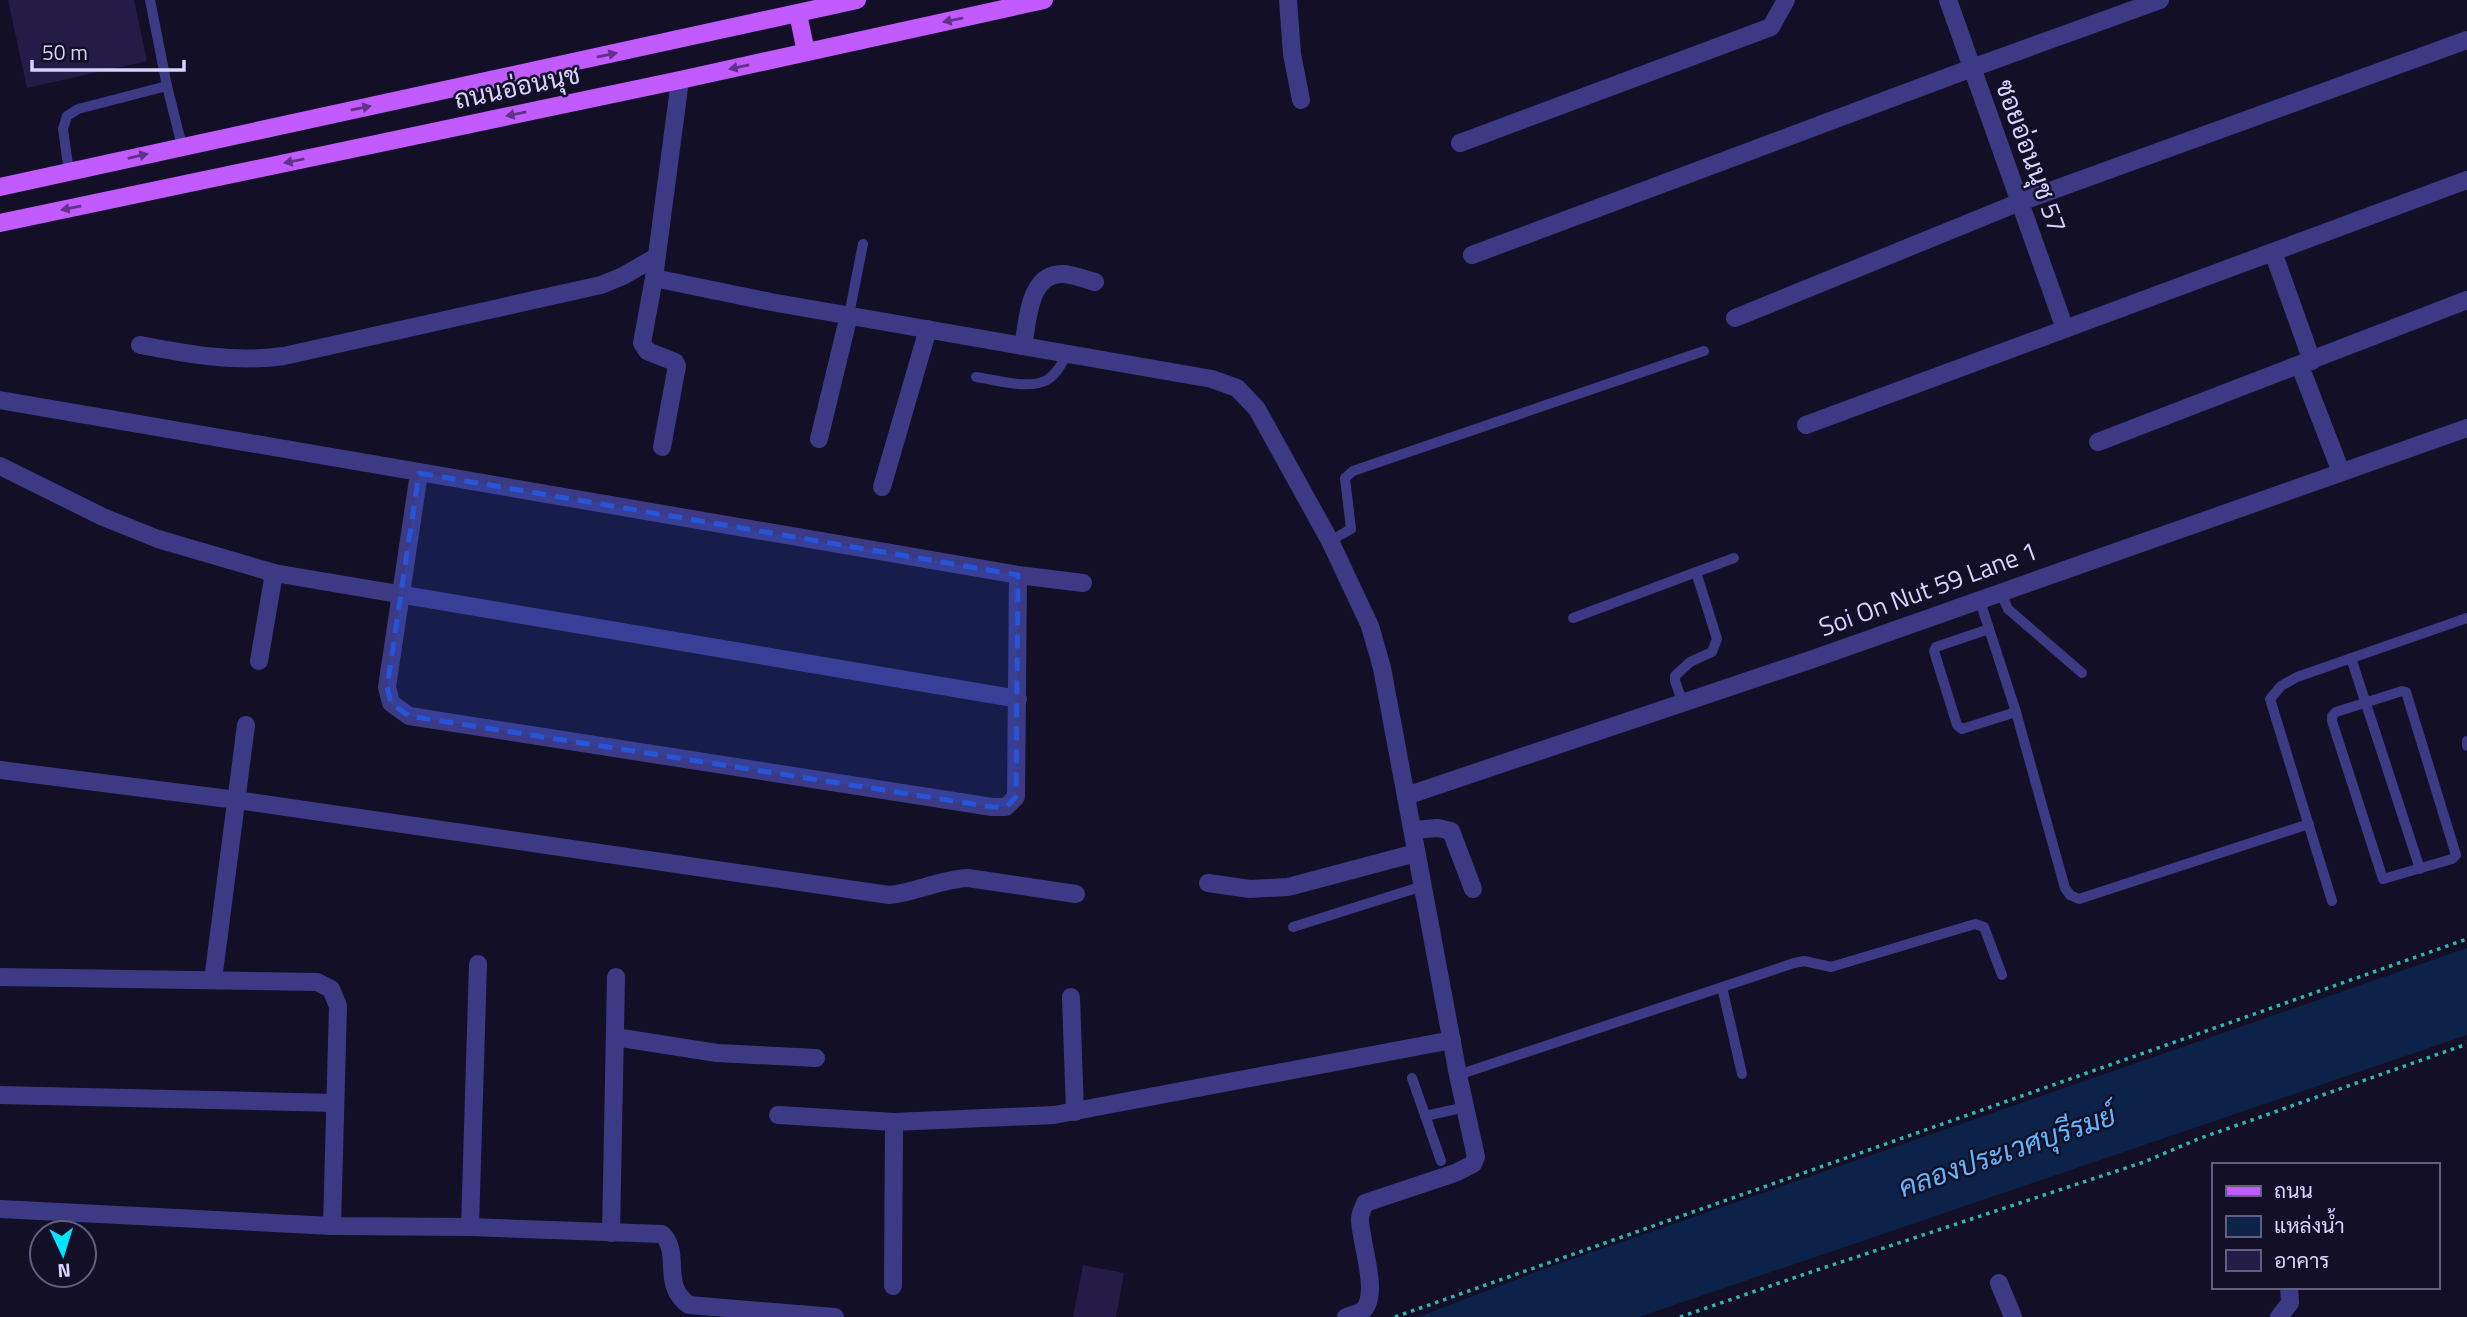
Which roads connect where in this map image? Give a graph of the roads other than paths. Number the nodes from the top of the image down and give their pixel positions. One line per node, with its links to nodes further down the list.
1 (150, 0): 13 (lane)
2 (857, 0): 8 (main road, ถนนอ่อนนุช)
3 (1044, 0): 10 (main road, ถนนอ่อนนุช, one-way to 10)
4 (1288, 0): 14 (street)
5 (1786, 0): 15 (street)
6 (1948, 0): 11 (street, ซอยอ่อนนุช 57)
7 (2160, 0): 11 (street)
8 (798, 14): 10 (main road); 16 (main road, ถนนอ่อนนุช, one-way to 8)
9 (2467, 40): 20 (street)
10 (806, 52): 12 (main road, ถนนอ่อนนุช, one-way to 12)
11 (1972, 68): 20 (street, ซอยอ่อนนุช 57); 24 (street)
12 (680, 80): 21 (main road, ถนนอ่อนนุช, one-way to 21); 25 (street)
13 (167, 86): 16 (lane); 17 (lane)
14 (1301, 100)
15 (1460, 142)
16 (182, 146): 17 (main road, ถนนอ่อนนุช, one-way to 16)
17 (69, 172): 19 (main road, ถนนอ่อนนุช)
18 (2467, 180): 23 (street)
19 (0, 187)
20 (2020, 202): 30 (street); 32 (street, ซอยอ่อนนุช 57)
21 (0, 223)
22 (863, 244): 29 (lane)
23 (2273, 252): 32 (street); 37 (street)
24 (1472, 255)
25 (656, 257): 26 (street); 33 (street)
26 (654, 278): 29 (street); 44 (street)
27 (1095, 282): 34 (street)
28 (2467, 300): 37 (street)
29 (849, 315): 31 (street); 42 (street)
30 (1734, 318)
31 (928, 329): 34 (street); 48 (street)
32 (2065, 329): 40 (street)
33 (139, 345)
34 (1023, 346): 36 (street)
35 (1703, 351): 49 (lane)
36 (1067, 354): 38 (lane); 49 (street)
37 (2306, 363): 43 (street); 46 (street)
38 (976, 377)
39 (0, 400): 47 (street)
40 (1806, 425)
41 (2467, 428): 46 (street, Soi On Nut 59 Lane 1)
42 (819, 439)
43 (2098, 442)
44 (662, 447)
45 (0, 466): 52 (street)
46 (2340, 472): 55 (street, Soi On Nut 59 Lane 1)
47 (419, 473): 53 (street); 56 (street)
48 (882, 487)
49 (1330, 541): 70 (street)
50 (1734, 558): 51 (lane)
51 (1696, 572): 58 (lane); 65 (lane)
52 (274, 573): 56 (street); 62 (street)
53 (1018, 575): 54 (street); 64 (street)
54 (1083, 583)
55 (2000, 591): 57 (street, Soi On Nut 59 Lane 1); 63 (lane)
56 (400, 595): 64 (street); 64 (street)
57 (1979, 598): 60 (lane); 65 (street, Soi On Nut 59 Lane 1)
58 (1573, 618)
59 (2467, 618): 61 (lane)
60 (1989, 629): 67 (lane); 67 (lane)
61 (2351, 658): 66 (lane); 72 (lane)
62 (259, 661)
63 (2082, 673)
64 (1018, 699)
65 (1683, 703): 70 (street, Soi On Nut 59 Lane 1)
66 (2367, 703): 75 (lane); 75 (lane); 75 (lane)
67 (2016, 712): 72 (lane)
68 (246, 725): 71 (street)
69 (0, 770): 71 (street)
70 (1406, 796): 73 (street)
71 (237, 800): 79 (street); 86 (street)
72 (2309, 824): 80 (lane)
73 (1413, 830): 74 (street); 78 (street)
74 (1416, 853): 76 (street); 77 (street)
75 (2420, 869)
76 (1208, 883)
77 (1423, 886): 81 (lane); 90 (street)
78 (1473, 889)
79 (1076, 894)
80 (2332, 901)
81 (1293, 927)
82 (478, 964): 105 (street)
83 (2003, 975): 87 (lane)
84 (0, 977): 86 (street)
85 (616, 977): 89 (street)
86 (213, 980): 96 (street)
87 (1722, 987): 92 (lane); 93 (lane)
88 (1070, 997): 98 (street)
89 (614, 1037): 91 (street); 106 (street)
90 (1452, 1040): 93 (street); 98 (street)
91 (816, 1058)
92 (1742, 1074)
93 (1458, 1075): 97 (street)
94 (1412, 1078): 100 (lane)
95 (0, 1095): 96 (street)
96 (335, 1103): 104 (street)
97 (1466, 1107): 100 (lane); 112 (street)
98 (1074, 1113): 101 (street)
99 (778, 1115): 101 (street)
100 (1425, 1116): 102 (lane)
101 (894, 1122): 108 (street)
102 (1441, 1161)
103 (0, 1209): 104 (street)
104 (332, 1226): 105 (street)
105 (470, 1227): 106 (street)
106 (611, 1233): 110 (street)
107 (1999, 1283): 113 (street)
108 (893, 1286)
109 (2289, 1289): 114 (street)
110 (689, 1311): 111 (street)
111 (835, 1317)
112 (1346, 1317)
113 (2013, 1317)
114 (2279, 1317)

